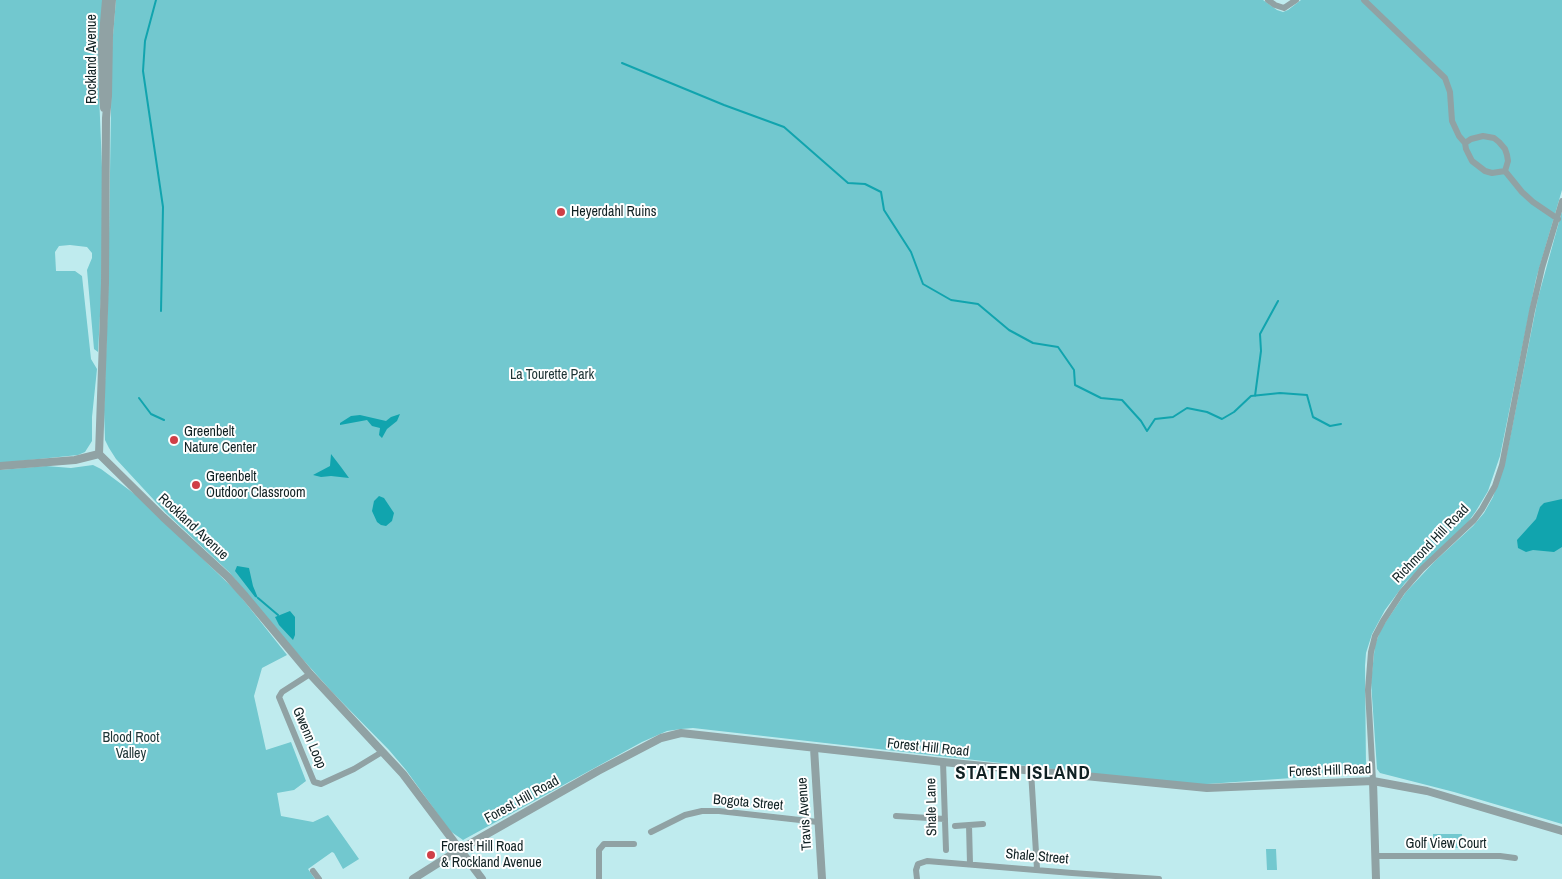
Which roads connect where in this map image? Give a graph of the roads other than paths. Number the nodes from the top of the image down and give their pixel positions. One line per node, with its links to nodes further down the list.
1 (106, 0): 6 (street, Rockland Avenue)
2 (112, 0): 6 (street, Rockland Avenue)
3 (1268, 0): 4 (street)
4 (1296, 0)
5 (1364, 0): 7 (street)
6 (106, 118): 11 (street, Rockland Avenue)
7 (1465, 143): 8 (street); 8 (street)
8 (1505, 171): 10 (street)
9 (1562, 201): 10 (street, Richmond Hill Road)
10 (1558, 219): 18 (street, Richmond Hill Road)
11 (99, 454): 12 (street); 13 (street, Rockland Avenue)
12 (0, 466)
13 (310, 674): 15 (street, Rockland Avenue); 15 (street, Gwenn Loop)
14 (814, 748): 16 (street, Forest Hill Road); 21 (street, Travis Avenue); 28 (street, Forest Hill Road)
15 (382, 752): 28 (street, Rockland Avenue)
16 (943, 762): 17 (street, Forest Hill Road); 20 (street, Shale Lane)
17 (1031, 771): 18 (street, Forest Hill Road); 33 (street)
18 (1373, 781): 25 (street, Forest Hill Road); 30 (street, Richmond Hill Road)
19 (896, 816): 20 (street)
20 (945, 819): 29 (street, Shale Lane)
21 (818, 822): 26 (street, Bogota Street); 39 (street, Travis Avenue)
22 (983, 824): 23 (street)
23 (969, 825): 24 (street); 32 (street)
24 (955, 826)
25 (1562, 831)
26 (651, 832)
27 (634, 844): 38 (street)
28 (459, 850): 36 (street, Forest Hill Road); 37 (street, Rockland Avenue)
29 (946, 850)
30 (1376, 856): 31 (street, Golf View Court); 42 (street, Richmond Hill Road)
31 (1514, 858)
32 (970, 864): 33 (street, Shale Street); 40 (street, Shale Street)
33 (1037, 869): 41 (street, Shale Street)
34 (313, 870): 35 (street)
35 (319, 879)
36 (413, 879)
37 (482, 879)
38 (599, 879)
39 (822, 879)
40 (917, 879)
41 (1159, 879)
42 (1376, 879)

